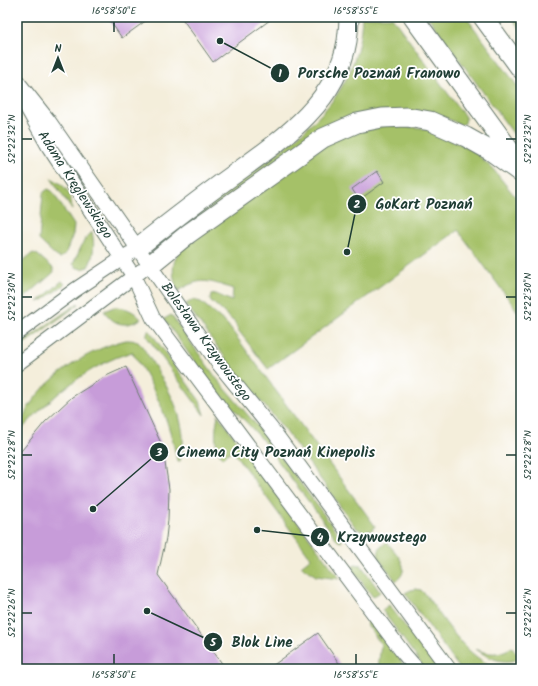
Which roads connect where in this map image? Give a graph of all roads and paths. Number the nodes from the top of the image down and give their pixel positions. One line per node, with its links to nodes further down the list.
1 (349, 17): 9 (main road)
2 (413, 17): 7 (main road)
3 (483, 17): 4 (main road)
4 (521, 69)
5 (17, 81): 9 (street, Adama Kręglewskiego)
6 (17, 90): 10 (street, Adama Kręglewskiego)
7 (521, 166)
8 (521, 174): 11 (main road)
9 (137, 248): 10 (street); 11 (street, Bolesława Krzywoustego)
10 (122, 259): 12 (street, Bolesława Krzywoustego); 13 (street)
11 (150, 265): 12 (street); 16 (street, Bolesława Krzywoustego)
12 (134, 277): 14 (street); 15 (street, Bolesława Krzywoustego)
13 (17, 333)
14 (17, 364)
15 (417, 669)
16 (449, 669)

